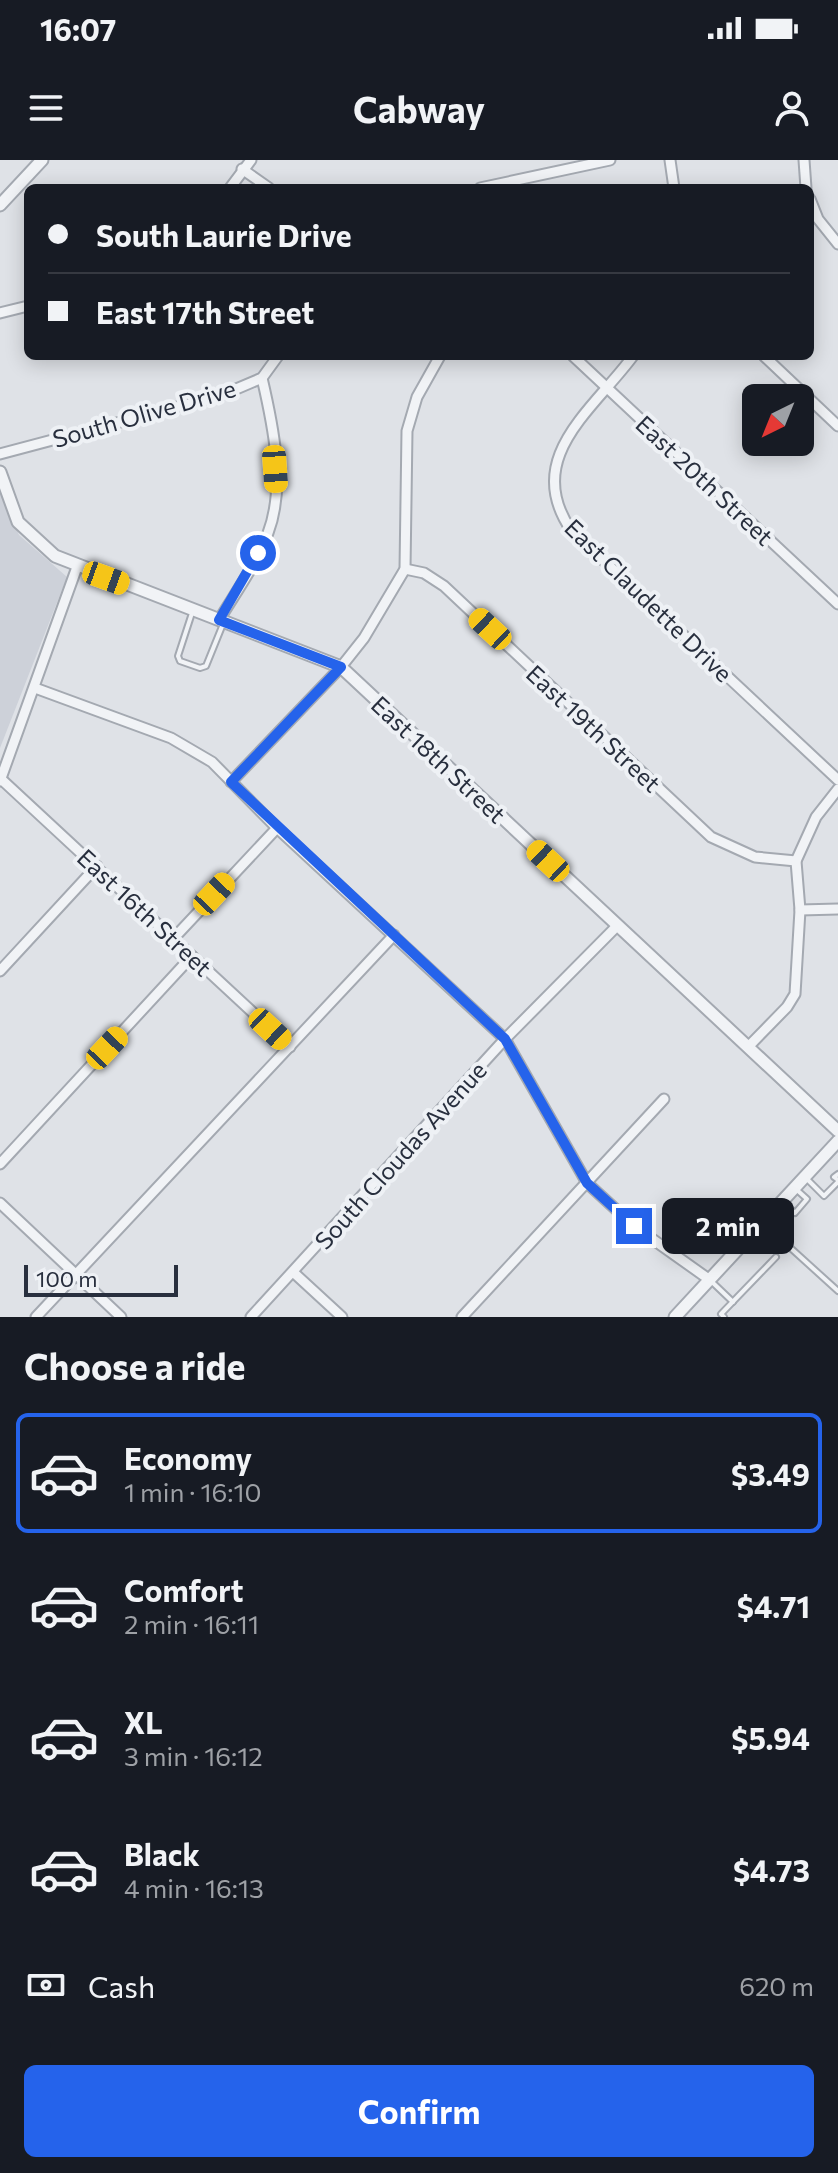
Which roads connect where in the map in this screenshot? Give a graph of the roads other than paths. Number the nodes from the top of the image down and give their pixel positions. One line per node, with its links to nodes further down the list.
1 (42, 160): 12 (street)
2 (251, 160): 6 (street)
3 (610, 160): 9 (street)
4 (670, 160): 10 (street)
5 (804, 160): 11 (street)
6 (242, 169): 7 (street); 8 (street)
7 (233, 184)
8 (263, 184)
9 (499, 184)
10 (673, 184)
11 (806, 184)
12 (0, 205)
13 (814, 209): 14 (street)
14 (838, 244)
15 (24, 307): 16 (street)
16 (0, 313)
17 (275, 360): 22 (street, South Olive Drive)
18 (438, 360): 28 (street)
19 (577, 360): 23 (street, East 20th Street)
20 (630, 360): 23 (street, East Claudette Drive)
21 (768, 360): 24 (street)
22 (262, 378): 25 (street, South Olive Drive); 31 (street)
23 (608, 390): 29 (street, East 20th Street); 35 (street, East Claudette Drive)
24 (838, 426)
25 (0, 454)
26 (0, 472): 27 (street, East 18th Street)
27 (77, 567): 30 (street, East 18th Street); 33 (street)
28 (405, 569): 32 (street); 39 (street, East 19th Street)
29 (838, 604)
30 (193, 610): 31 (street, East 18th Street); 31 (lane)
31 (222, 621): 32 (street, East 18th Street)
32 (341, 667): 36 (street); 43 (street, East 18th Street)
33 (35, 688): 34 (street); 36 (street)
34 (0, 779): 40 (street, East 16th Street)
35 (838, 780)
36 (231, 782): 38 (street)
37 (838, 789): 39 (street)
38 (277, 828): 44 (street); 45 (street)
39 (796, 861): 42 (street)
40 (97, 866): 45 (street, East 16th Street); 47 (street)
41 (838, 909): 42 (street)
42 (800, 910): 50 (street)
43 (617, 926): 48 (street, South Cloudas Avenue); 50 (street, East 18th Street)
44 (394, 935): 48 (street); 49 (street)
45 (173, 939): 46 (street, East 16th Street)
46 (192, 956): 49 (street, East 16th Street); 54 (street)
47 (0, 971)
48 (505, 1039): 58 (street); 64 (street, South Cloudas Avenue)
49 (290, 1047): 65 (street)
50 (748, 1047): 52 (street, East 18th Street)
51 (664, 1099): 58 (street)
52 (838, 1131)
53 (838, 1141): 56 (street)
54 (0, 1164)
55 (838, 1174): 57 (lane)
56 (805, 1177): 57 (lane); 59 (street)
57 (838, 1181)
58 (587, 1183): 66 (street); 73 (street)
59 (795, 1188): 60 (street); 60 (lane)
60 (782, 1202): 62 (street)
61 (0, 1203): 65 (street)
62 (763, 1223): 66 (street); 67 (lane)
63 (776, 1257): 68 (lane)
64 (293, 1272): 71 (street, South Cloudas Avenue); 72 (street)
65 (76, 1273): 69 (street); 70 (street)
66 (710, 1280): 68 (lane); 74 (street)
67 (838, 1291)
68 (733, 1302): 75 (lane)
69 (36, 1317)
70 (121, 1317)
71 (251, 1317)
72 (342, 1317)
73 (462, 1317)
74 (675, 1317)
75 (724, 1317)

